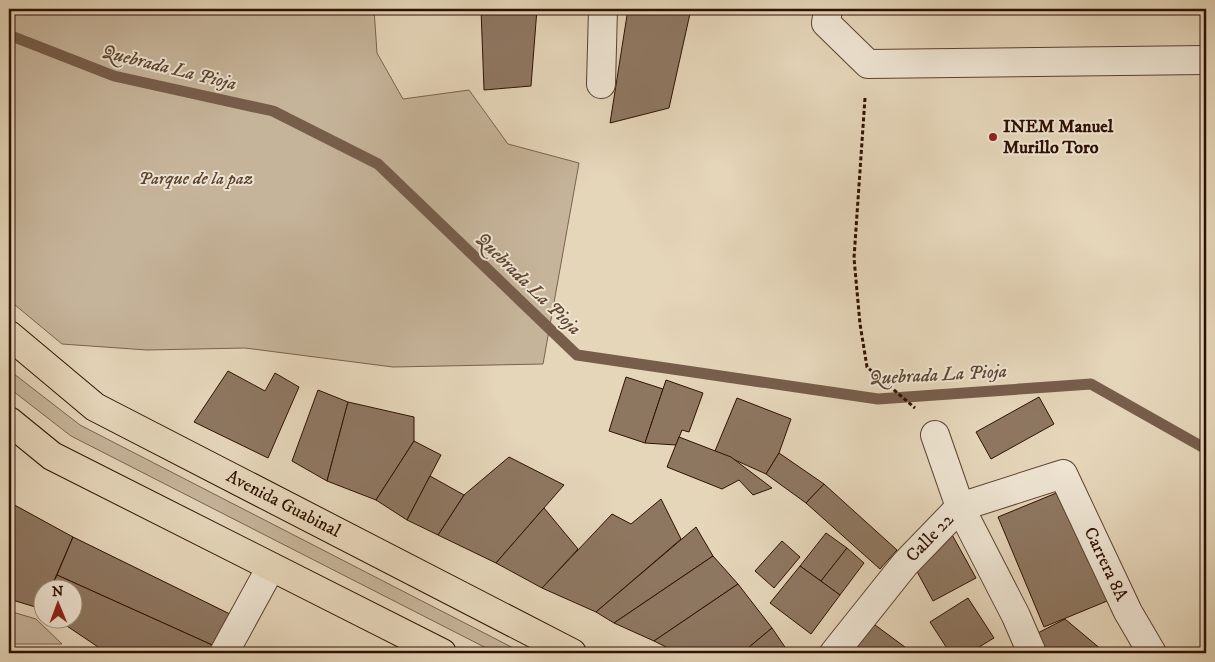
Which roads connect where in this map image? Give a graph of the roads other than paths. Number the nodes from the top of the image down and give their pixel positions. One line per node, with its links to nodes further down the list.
1 (603, 9): 4 (street)
2 (827, 16): 3 (street)
3 (1206, 60)
4 (601, 84)
5 (9, 335): 13 (main road, Avenida Guabinal)
6 (9, 421): 10 (main road)
7 (935, 435): 9 (street)
8 (1063, 474): 9 (street, Calle 22); 16 (street, Carrera 8A)
9 (960, 507): 14 (street, Calle 22); 15 (street)
10 (272, 567): 11 (street); 12 (main road)
11 (224, 653)
12 (442, 653)
13 (572, 653)
14 (834, 653)
15 (1032, 653)
16 (1152, 653)

